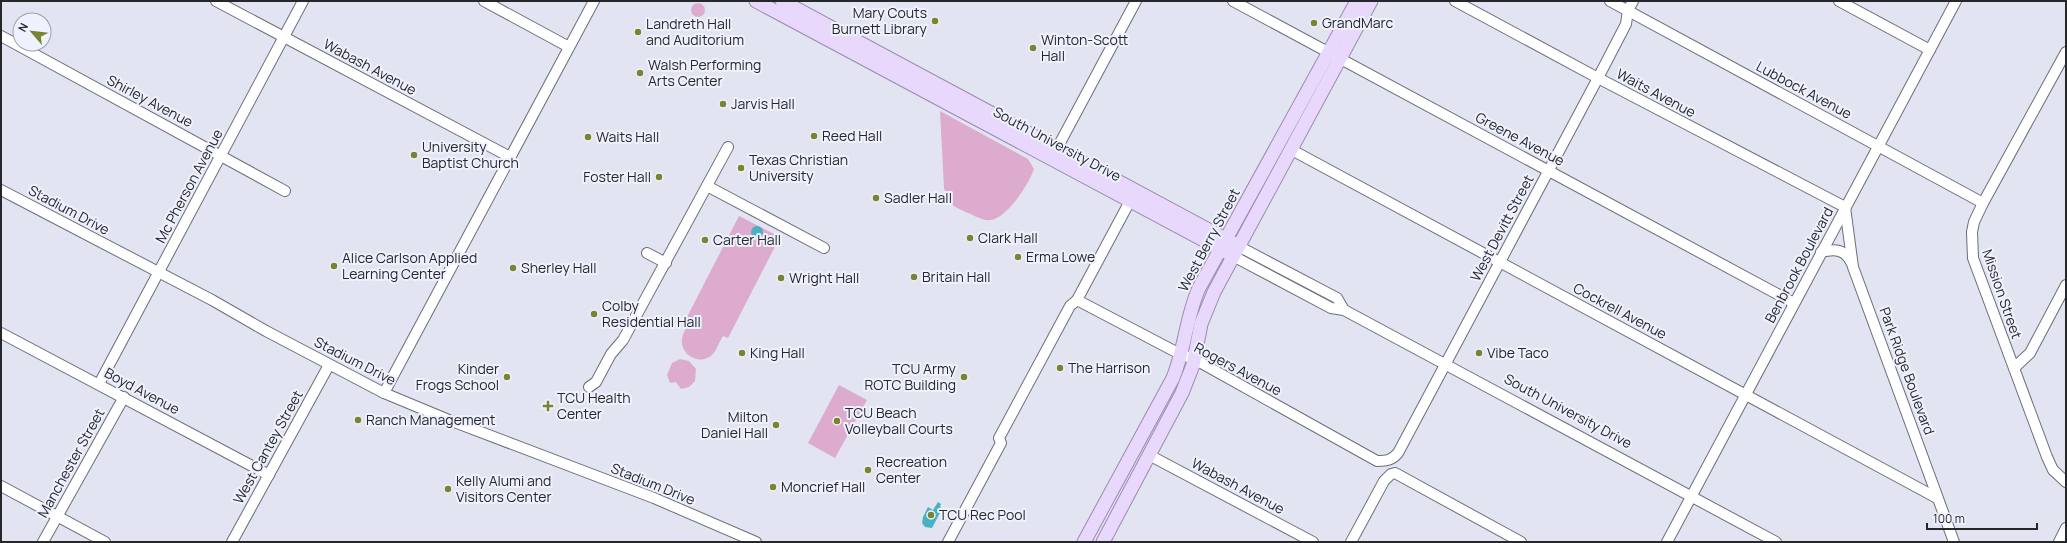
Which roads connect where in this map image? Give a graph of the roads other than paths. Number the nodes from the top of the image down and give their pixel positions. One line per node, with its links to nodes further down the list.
1 (216, 1): 18 (street, Wabash Avenue)
2 (303, 1): 18 (street, Mc Pherson Avenue)
3 (484, 1): 19 (street)
4 (594, 1): 19 (street)
5 (756, 1): 28 (main road, South University Drive)
6 (782, 1): 28 (main road, South University Drive)
7 (1136, 1): 28 (street)
8 (1232, 1): 22 (street, Greene Avenue)
9 (1357, 1): 22 (main road, West Berry Street)
10 (1371, 1): 22 (main road, West Berry Street)
11 (1455, 1): 23 (street, Waits Avenue)
12 (1610, 1): 16 (street, Lubbock Avenue)
13 (1633, 1): 16 (street, West Devitt Street)
14 (1839, 1): 20 (street)
15 (1956, 1): 20 (street, Benbrook Boulevard)
16 (1628, 10): 23 (street, West Devitt Street); 25 (street, Lubbock Avenue)
17 (1, 36): 29 (street, Shirley Avenue)
18 (284, 37): 29 (street, Mc Pherson Avenue); 30 (street, Wabash Avenue)
19 (569, 47): 30 (street)
20 (1930, 50): 25 (street, Benbrook Boulevard)
21 (2066, 52): 36 (street, Mission Street)
22 (1334, 55): 24 (main road, West Berry Street); 27 (main road, West Berry Street); 31 (street, Greene Avenue)
23 (1598, 78): 31 (street, West Devitt Street); 37 (street, Waits Avenue)
24 (1298, 107): 27 (main road); 38 (main road, West Berry Street)
25 (1878, 146): 36 (street, Lubbock Avenue); 37 (street, Benbrook Boulevard)
26 (728, 147): 32 (street)
27 (1290, 149): 40 (main road, West Berry Street); 43 (street, Cockrell Avenue)
28 (1054, 154): 35 (main road, South University Drive); 38 (main road, South University Drive)
29 (221, 155): 34 (street, Shirley Avenue); 46 (street, Mc Pherson Avenue)
30 (510, 157): 60 (street)
31 (1548, 170): 43 (street, West Devitt Street); 50 (street, Greene Avenue)
32 (707, 186): 39 (street); 44 (street)
33 (1, 190): 46 (street, Stadium Drive)
34 (286, 191)
35 (1130, 201): 38 (main road, South University Drive); 48 (street)
36 (1983, 203): 56 (street, Mission Street)
37 (1845, 207): 41 (street, Benbrook Boulevard); 45 (street, Park Ridge Boulevard)
38 (1224, 245): 40 (main road, South University Drive); 49 (main road, West Berry Street)
39 (824, 248)
40 (1235, 251): 53 (main road, West Berry Street); 54 (street, South University Drive)
41 (1821, 252): 45 (street); 50 (street, Benbrook Boulevard)
42 (647, 254): 44 (street)
43 (1500, 262): 54 (street, West Devitt Street); 61 (street, Cockrell Avenue)
44 (666, 263): 58 (street)
45 (1854, 267): 70 (street, Park Ridge Boulevard)
46 (158, 272): 55 (street, Stadium Drive); 57 (street, Mc Pherson Avenue)
47 (2066, 285): 56 (street)
48 (1077, 300): 52 (street, Rogers Avenue); 78 (street)
49 (1194, 302): 52 (main road, West Berry Street); 53 (main road)
50 (1794, 303): 61 (street, Benbrook Boulevard)
51 (1, 334): 57 (street, Boyd Avenue)
52 (1180, 354): 53 (street, Rogers Avenue); 59 (main road, West Berry Street)
53 (1194, 360): 64 (main road, West Berry Street); 65 (street, Rogers Avenue)
54 (1445, 363): 65 (street, West Devitt Street); 69 (street, South University Drive)
55 (329, 365): 60 (street, Stadium Drive); 66 (street, West Cantey Street)
56 (2014, 368): 67 (street, Mission Street)
57 (99, 384): 62 (street, Boyd Avenue)
58 (589, 388)
59 (1168, 388): 63 (main road, West Berry Street); 64 (main road)
60 (384, 393): 77 (street, Stadium Drive)
61 (1745, 394): 69 (street, Benbrook Boulevard); 70 (street, Cockrell Avenue)
62 (124, 397): 66 (street, Boyd Avenue); 72 (street, Manchester Street)
63 (1134, 452): 71 (main road); 79 (main road, West Berry Street)
64 (1149, 455): 71 (main road, West Berry Street); 81 (street, Wabash Avenue)
65 (1386, 461)
66 (269, 475): 76 (street, West Cantey Street)
67 (2066, 482)
68 (1, 486): 72 (street)
69 (1691, 496): 84 (street, Benbrook Boulevard); 85 (street, South University Drive)
70 (1937, 498): 86 (street, Park Ridge Boulevard)
71 (1120, 510): 80 (main road, West Berry Street)
72 (58, 516): 74 (street, Manchester Street); 75 (street)
73 (2066, 528): 87 (street)
74 (43, 542)
75 (105, 542)
76 (232, 542)
77 (756, 542)
78 (948, 542)
79 (1084, 542)
80 (1103, 542)
81 (1313, 542)
82 (1351, 542): 83 (street)
83 (1521, 542)
84 (1667, 542)
85 (1776, 542)
86 (1954, 542)
87 (2058, 542)

